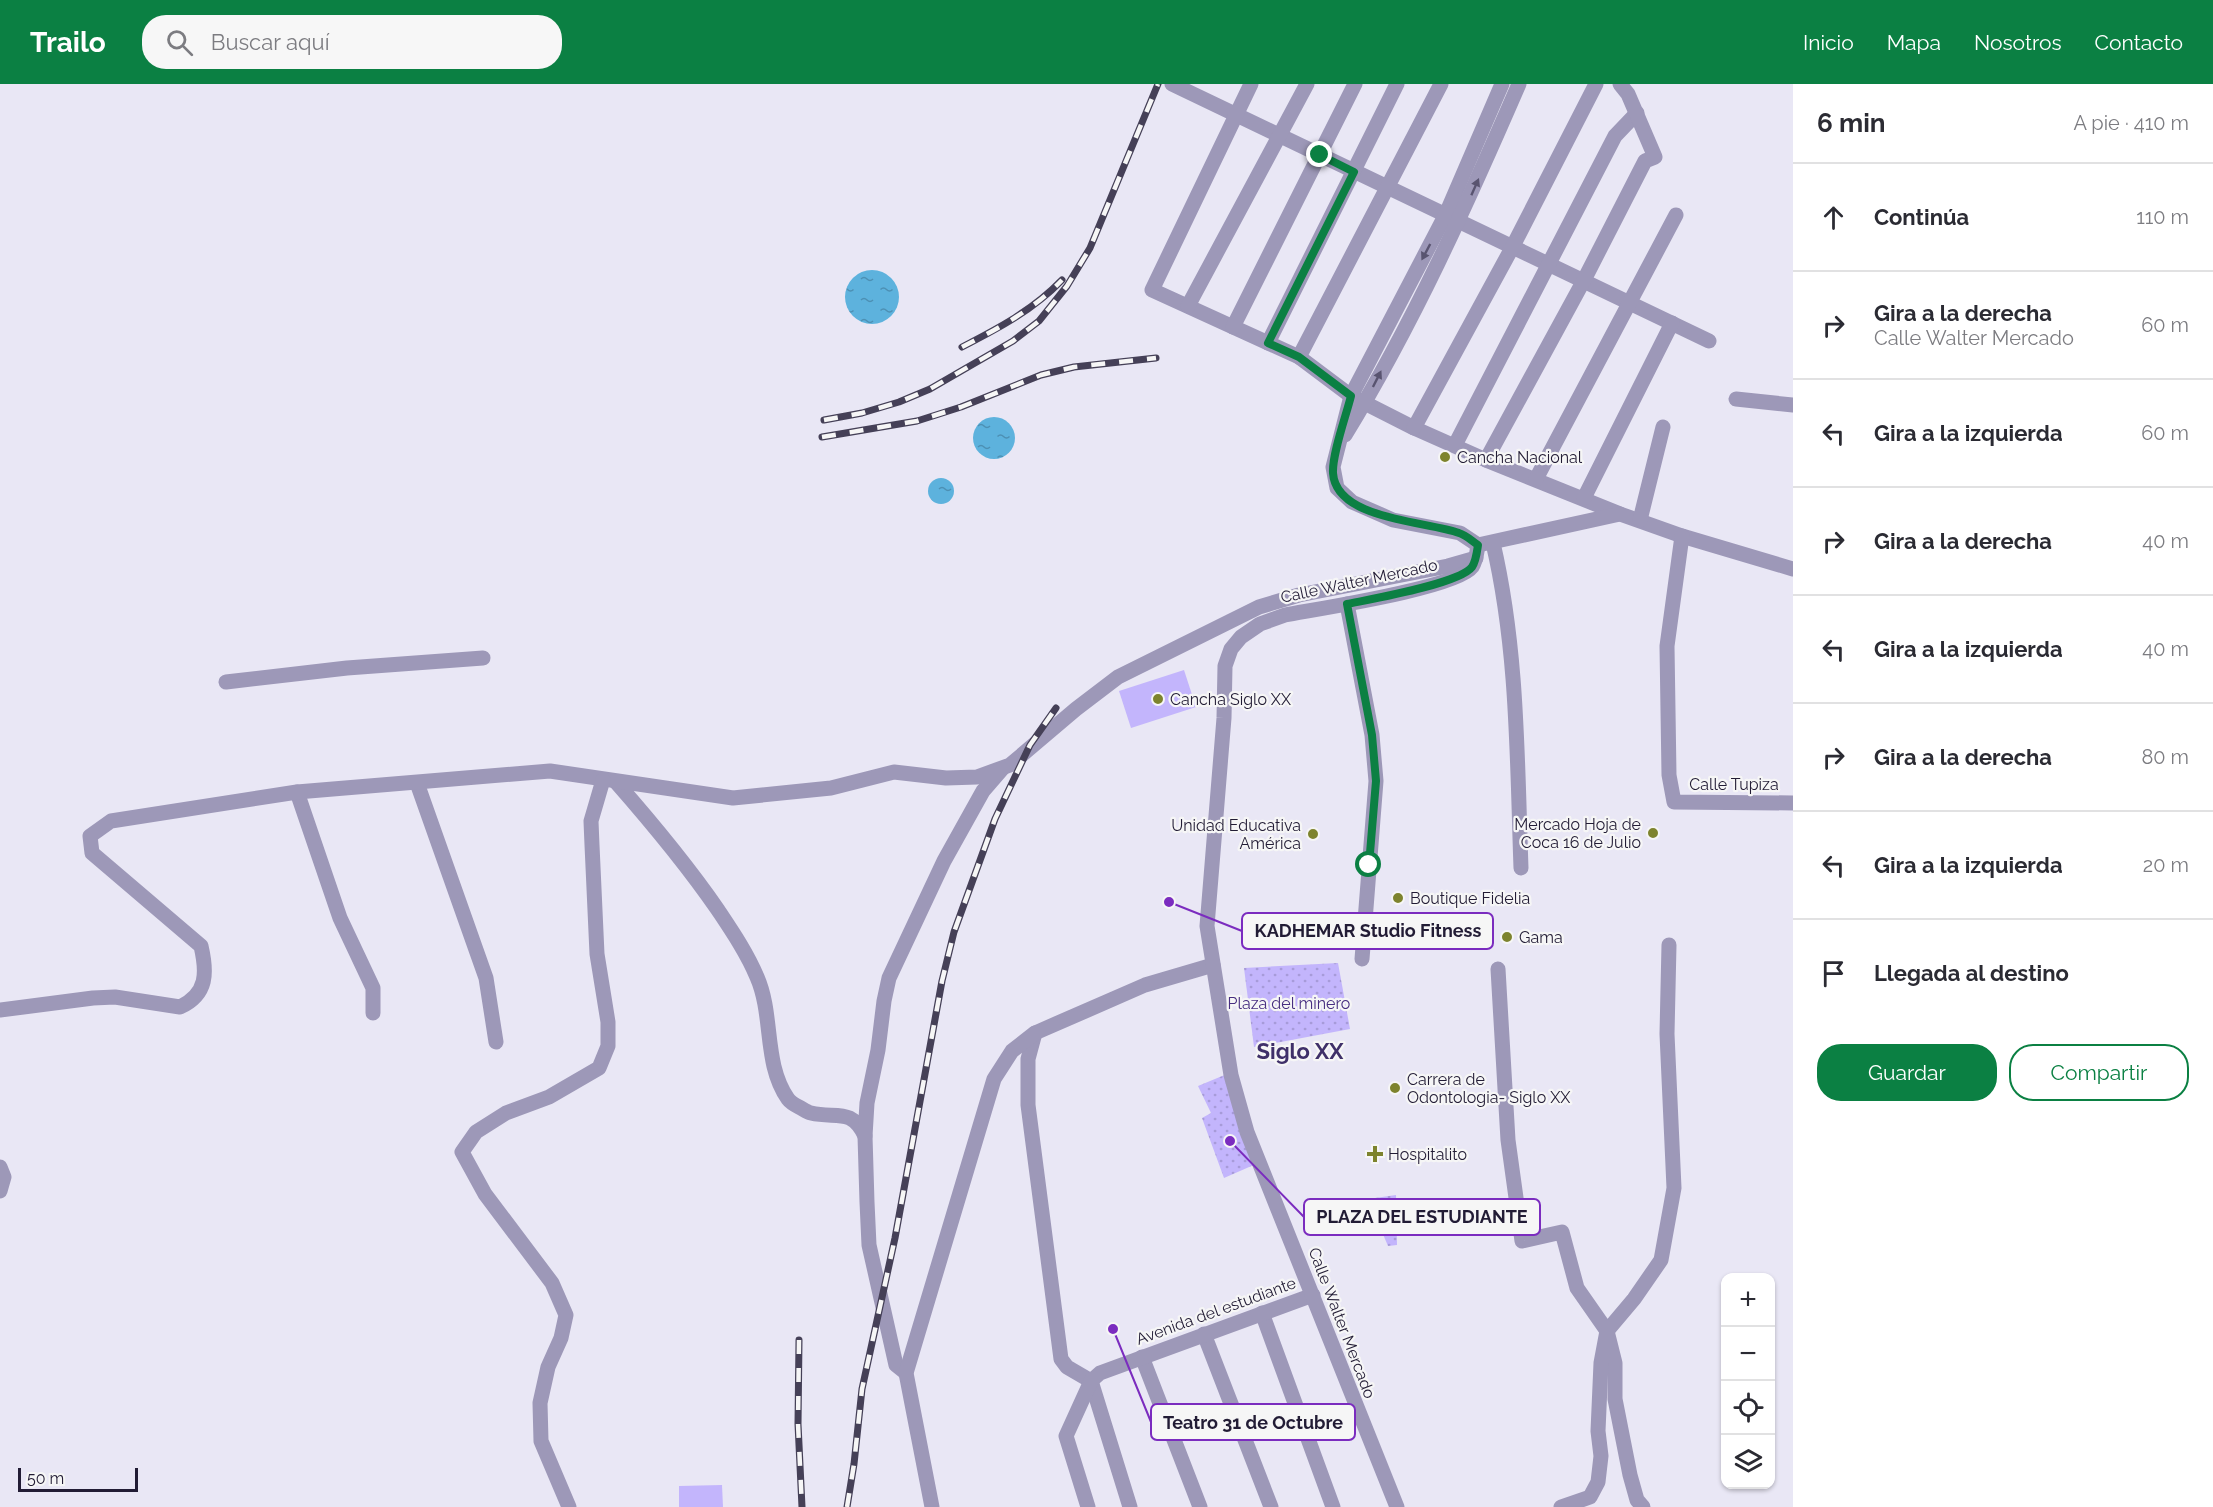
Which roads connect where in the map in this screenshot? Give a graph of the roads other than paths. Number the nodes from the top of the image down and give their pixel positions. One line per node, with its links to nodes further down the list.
1 (1172, 84): 12 (street)
2 (1251, 84): 12 (street)
3 (1307, 84): 13 (street)
4 (1355, 84): 14 (street)
5 (1397, 84): 15 (street)
6 (1441, 84): 16 (street)
7 (1502, 84): 18 (street)
8 (1519, 84): 18 (street, one-way to 8)
9 (1596, 84): 19 (street)
10 (1620, 84): 11 (street)
11 (1636, 113): 20 (street); 21 (street)
12 (1236, 115): 13 (street); 23 (street)
13 (1279, 136): 14 (street); 23 (street)
14 (1320, 155): 15 (street); 25 (street)
15 (1354, 172): 16 (street); 27 (street)
16 (1388, 188): 18 (street); 28 (street)
17 (1676, 215): 22 (street)
18 (1453, 218): 19 (street); 29 (street, one-way to 29); 31 (street, one-way to 18)
19 (1513, 246): 20 (street); 34 (street)
20 (1550, 265): 21 (street); 35 (street)
21 (1584, 280): 22 (street); 37 (street)
22 (1629, 302): 24 (street); 38 (street)
23 (1188, 306): 25 (street)
24 (1672, 323): 26 (street); 39 (street)
25 (1233, 327): 27 (street)
26 (1709, 341)
27 (1268, 343): 28 (street)
28 (1299, 357): 29 (street)
29 (1351, 396): 31 (street); 36 (street)
30 (1736, 399): 32 (street)
31 (1365, 403): 34 (street); 36 (street)
32 (1793, 405)
33 (1663, 427): 41 (street)
34 (1414, 428): 35 (street)
35 (1455, 446): 37 (street)
36 (1337, 448): 43 (street)
37 (1486, 460): 38 (street)
38 (1536, 479): 39 (street)
39 (1584, 498): 40 (street)
40 (1620, 514): 41 (street); 43 (street)
41 (1640, 520): 42 (street)
42 (1682, 536): 44 (street); 52 (street, Calle Tupiza)
43 (1482, 548): 45 (street, Calle Walter Mercado); 48 (street); 53 (street)
44 (1793, 569)
45 (1347, 604): 55 (street); 56 (street, Calle Walter Mercado)
46 (483, 658): 47 (street)
47 (226, 682)
48 (1004, 767): 49 (street); 62 (street)
49 (609, 781): 50 (street); 62 (street); 72 (street)
50 (417, 783): 51 (street); 61 (street)
51 (297, 792): 58 (street); 59 (street)
52 (1793, 803)
53 (1521, 868)
54 (1669, 945): 67 (street)
55 (1362, 959)
56 (1213, 965): 60 (street); 65 (street, Calle Walter Mercado)
57 (1498, 969): 67 (street)
58 (0, 1010)
59 (373, 1012)
60 (1035, 1033): 70 (street); 71 (street)
61 (496, 1042)
62 (865, 1136): 70 (street)
63 (0, 1167): 64 (street)
64 (0, 1191)
65 (1313, 1295): 66 (street, Avenida del estudiante); 79 (street, Calle Walter Mercado)
66 (1262, 1313): 68 (street, Avenida del estudiante); 78 (street)
67 (1607, 1331): 80 (street); 81 (street)
68 (1204, 1334): 69 (street, Avenida del estudiante); 77 (street)
69 (1142, 1357): 71 (street, Avenida del estudiante); 76 (street)
70 (906, 1373): 73 (street)
71 (1091, 1381): 74 (street); 75 (street)
72 (569, 1507)
73 (932, 1507)
74 (1088, 1507)
75 (1130, 1507)
76 (1200, 1507)
77 (1271, 1507)
78 (1333, 1507)
79 (1397, 1507)
80 (1561, 1507)
81 (1643, 1507)

